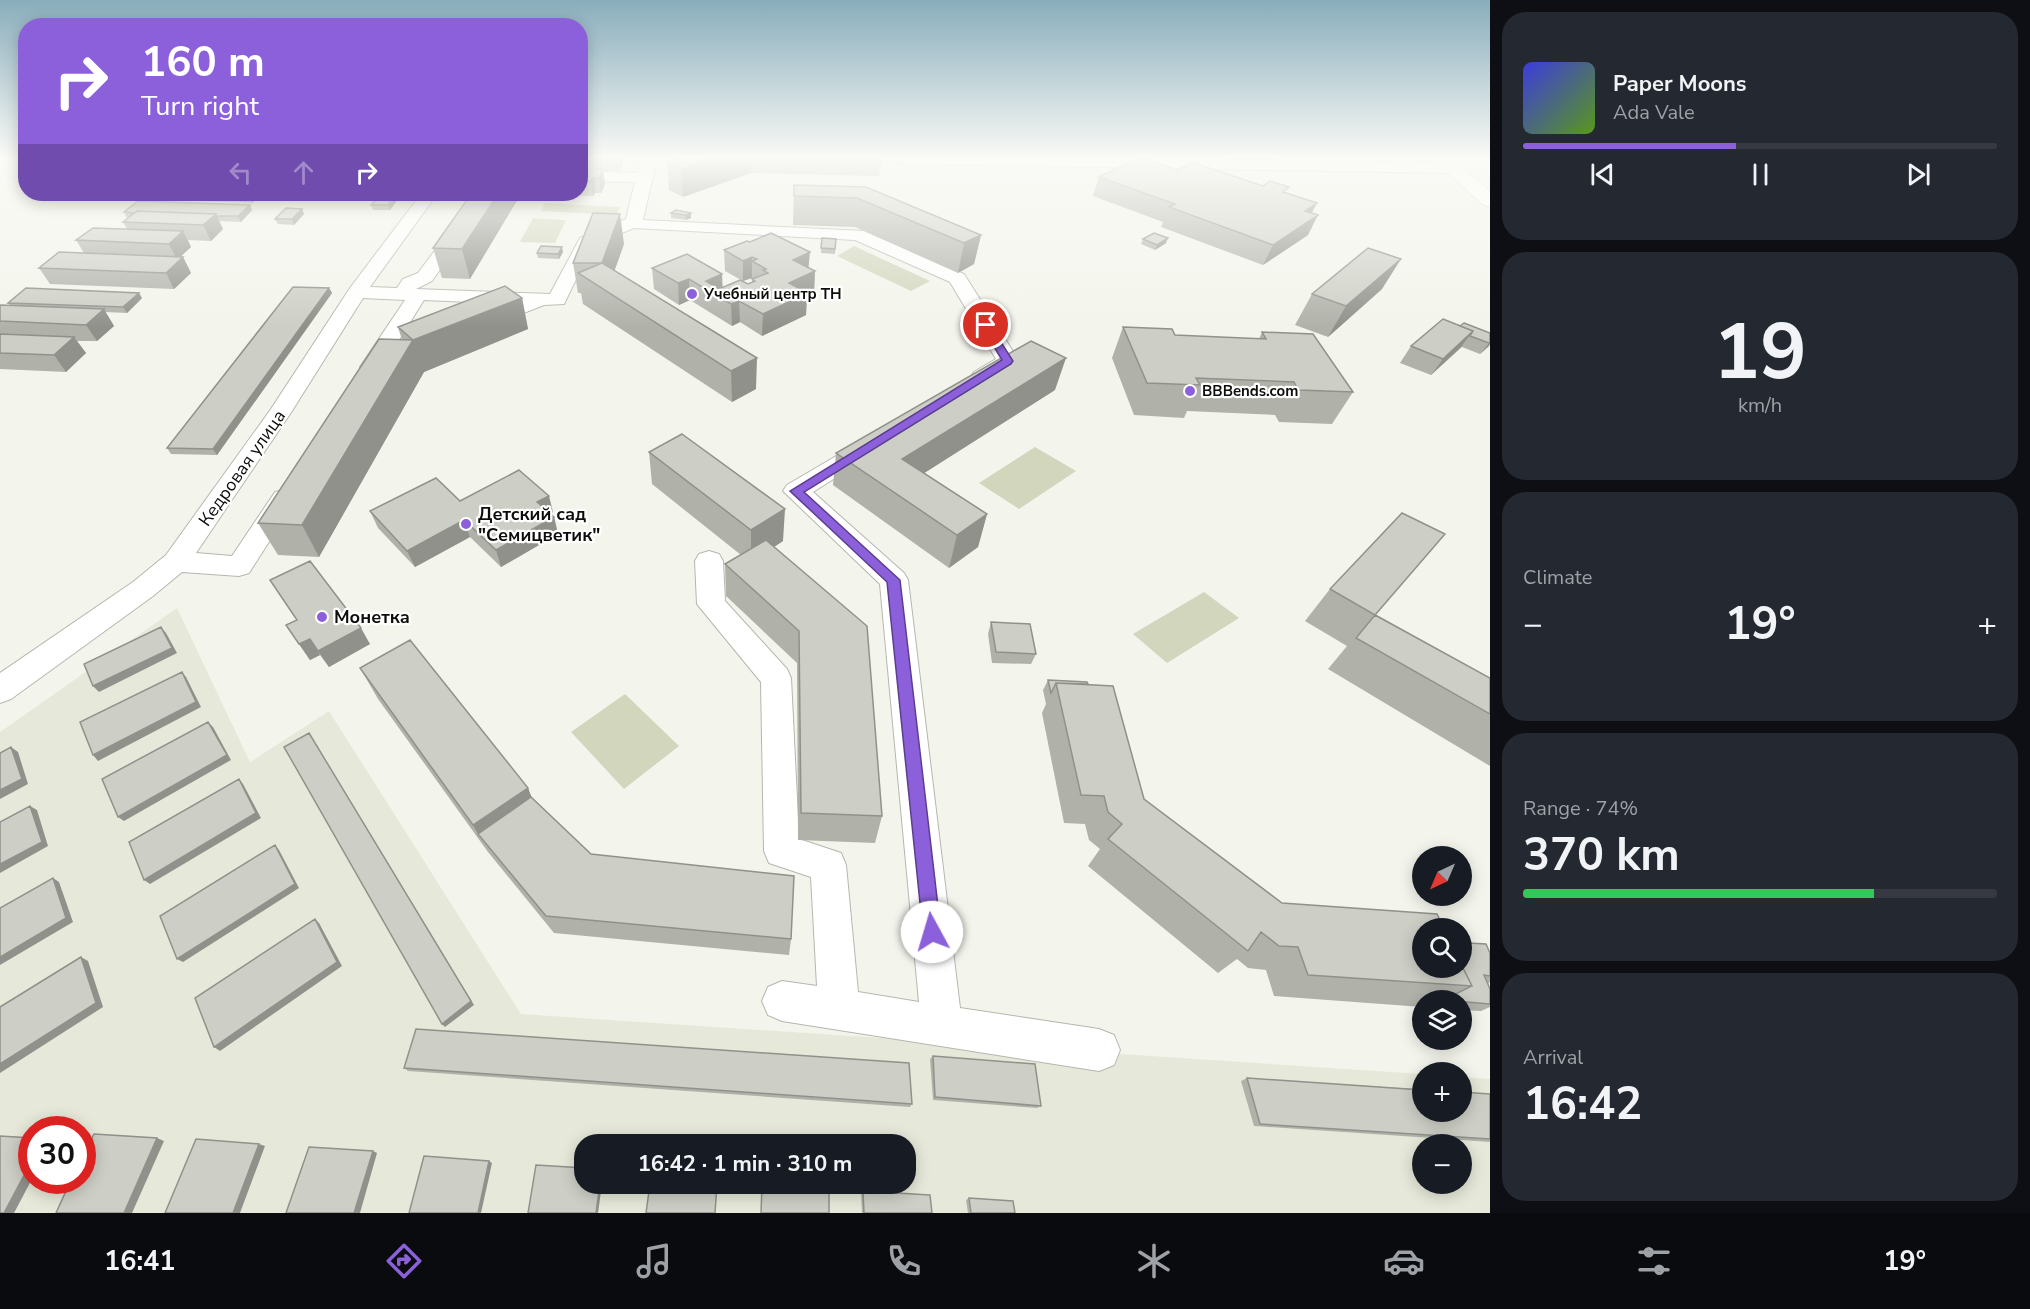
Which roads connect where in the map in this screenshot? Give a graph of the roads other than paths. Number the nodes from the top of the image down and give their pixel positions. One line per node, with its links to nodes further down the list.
1 (414, 215): 6 (street, Кедровая улица)
2 (470, 215): 7 (street)
3 (638, 215): 4 (street)
4 (637, 224): 5 (street); 8 (street); 13 (street)
5 (653, 244)
6 (357, 292): 7 (street); 17 (street, Кедровая улица)
7 (410, 295): 8 (street); 11 (street)
8 (538, 301): 9 (street)
9 (470, 328)
10 (404, 354): 11 (street)
11 (370, 367): 12 (street)
12 (357, 387)
13 (957, 392)
14 (887, 435): 21 (street)
15 (298, 477): 17 (street)
16 (709, 561): 20 (street)
17 (176, 562): 18 (street, Кедровая улица)
18 (0, 690)
19 (782, 1001): 20 (street)
20 (839, 1010): 21 (street)
21 (942, 1026): 22 (street)
22 (1099, 1050)

